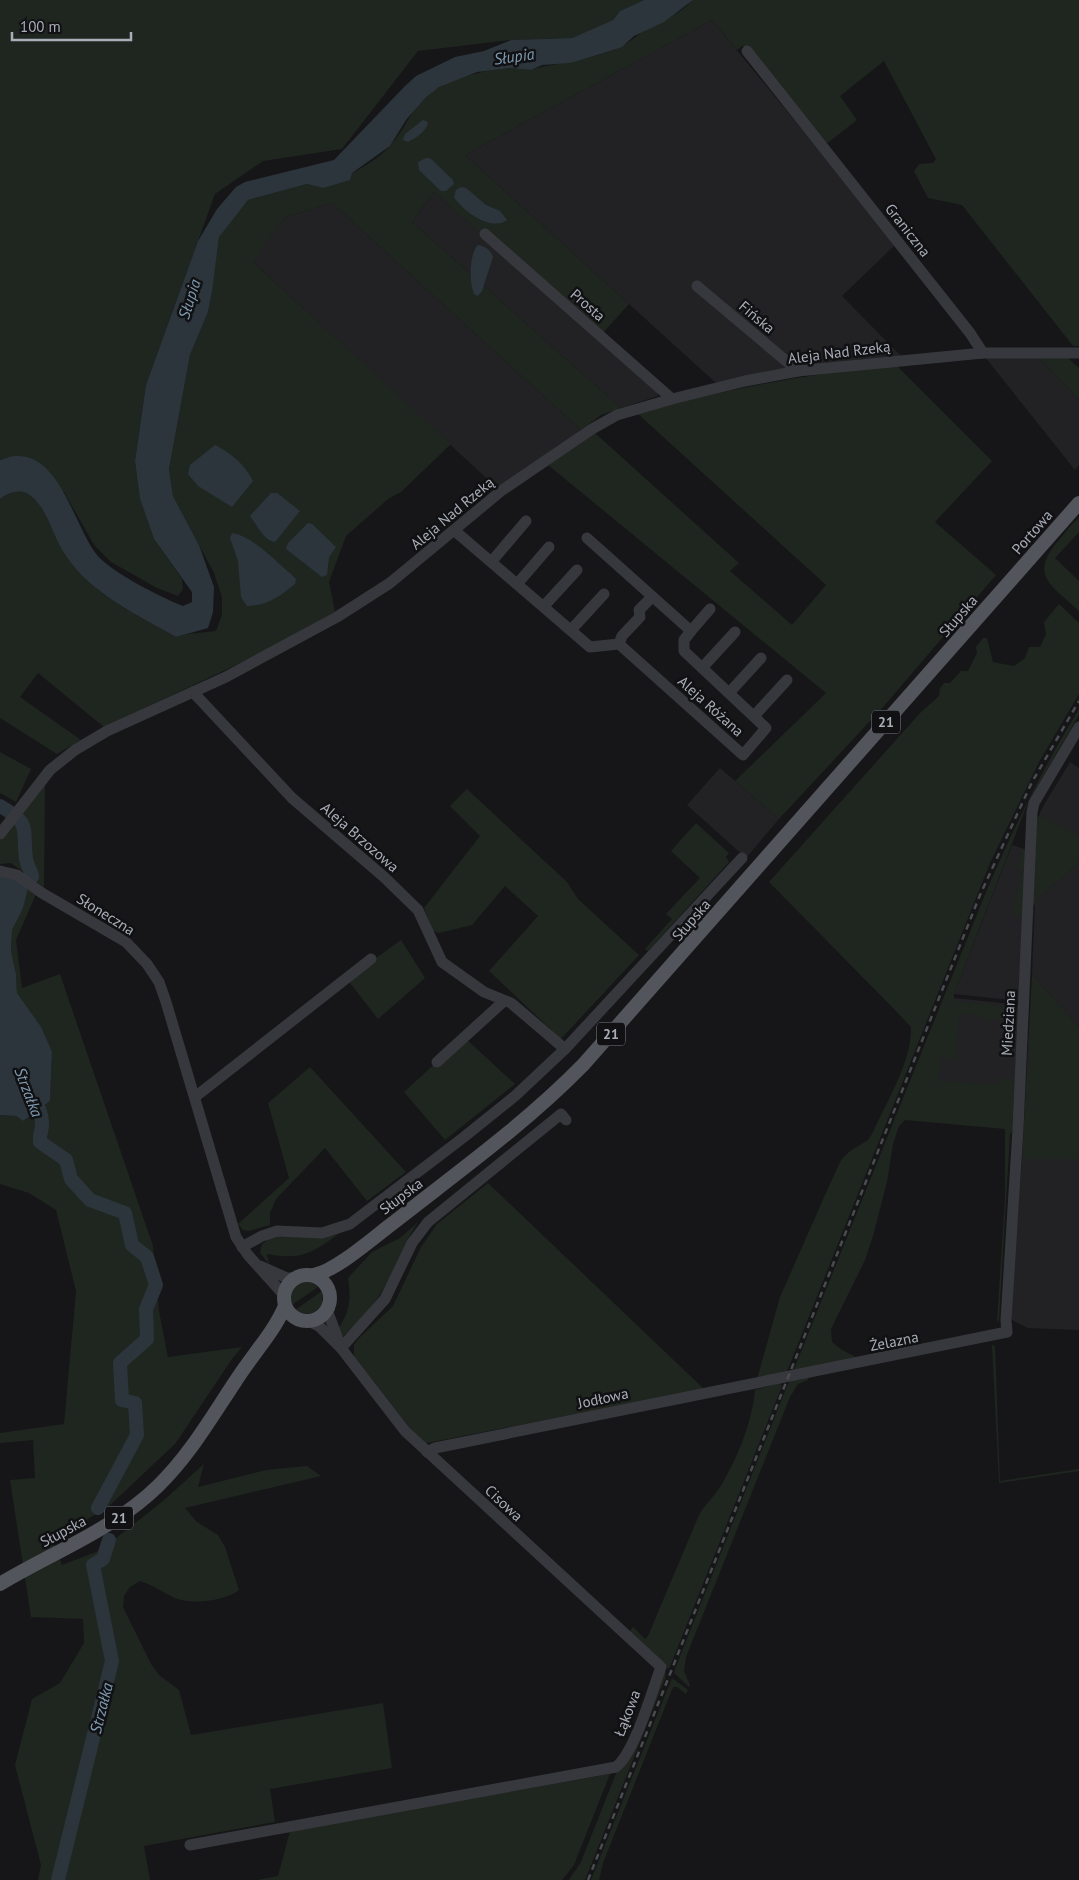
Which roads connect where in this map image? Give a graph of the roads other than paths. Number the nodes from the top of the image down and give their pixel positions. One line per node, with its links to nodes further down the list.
1 (747, 51): 4 (street, Graniczna)
2 (485, 234): 7 (street, Prosta)
3 (697, 286): 6 (street, Fińska)
4 (983, 353): 5 (street); 6 (street, Aleja Nad Rzeką)
5 (1079, 354)
6 (798, 371): 7 (street, Aleja Nad Rzeką)
7 (672, 398): 10 (street, Aleja Nad Rzeką)
8 (1079, 503): 15 (main road, Portowa / 21)
9 (526, 521): 13 (street)
10 (455, 531): 13 (street); 28 (street, Aleja Nad Rzeką)
11 (587, 538): 18 (street)
12 (549, 547): 16 (street)
13 (492, 561): 16 (street)
14 (577, 570): 19 (street)
15 (1010, 582): 41 (main road, Słupska / 21)
16 (518, 583): 19 (street)
17 (604, 594): 21 (street)
18 (652, 597): 22 (street); 24 (street)
19 (544, 606): 21 (street)
20 (710, 609): 22 (street, Aleja Różana)
21 (571, 630): 24 (street)
22 (691, 631): 26 (street, Aleja Różana)
23 (735, 632): 26 (street, Aleja Różana)
24 (619, 644): 30 (street, Aleja Różana)
25 (761, 658): 29 (street, Aleja Różana)
26 (702, 668): 29 (street, Aleja Różana)
27 (787, 680): 30 (street, Aleja Różana)
28 (193, 692): 32 (street, Aleja Nad Rzeką); 36 (street, Aleja Brzozowa)
29 (729, 693): 30 (street, Aleja Różana)
30 (754, 716)
31 (1079, 727): 50 (street, Miedziana)
32 (0, 834)
33 (742, 858): 37 (street)
34 (0, 871): 39 (street, Słoneczna)
35 (371, 959): 39 (street)
36 (504, 1001): 37 (street, Aleja Brzozowa); 38 (street)
37 (565, 1050): 42 (street)
38 (437, 1062)
39 (195, 1097): 42 (street, Słoneczna)
40 (566, 1120): 51 (street)
41 (363, 1246): 44 (main road, Słupska / 21); 46 (main road, Słupska / 21)
42 (242, 1247): 43 (street, Słoneczna)
43 (254, 1263): 45 (street, Słoneczna); 47 (street, Słoneczna)
44 (314, 1275): 45 (main road, 21); 46 (main road)
45 (293, 1278): 47 (main road, 21)
46 (329, 1290): 48 (main road, 21)
47 (285, 1300): 49 (main road); 52 (main road, Słupska / 21)
48 (327, 1310): 49 (main road, 21); 51 (street, Cisowa)
49 (304, 1320): 51 (street, Cisowa); 52 (main road, Słupska / 21)
50 (1007, 1332): 53 (street, Żelazna)
51 (341, 1348): 54 (street, Cisowa)
52 (249, 1362): 55 (main road, Słupska / 21)
53 (788, 1378): 54 (street, Jodłowa)
54 (427, 1452): 56 (street, Cisowa)
55 (0, 1584)
56 (661, 1667): 57 (street, Łąkowa)
57 (190, 1845)

